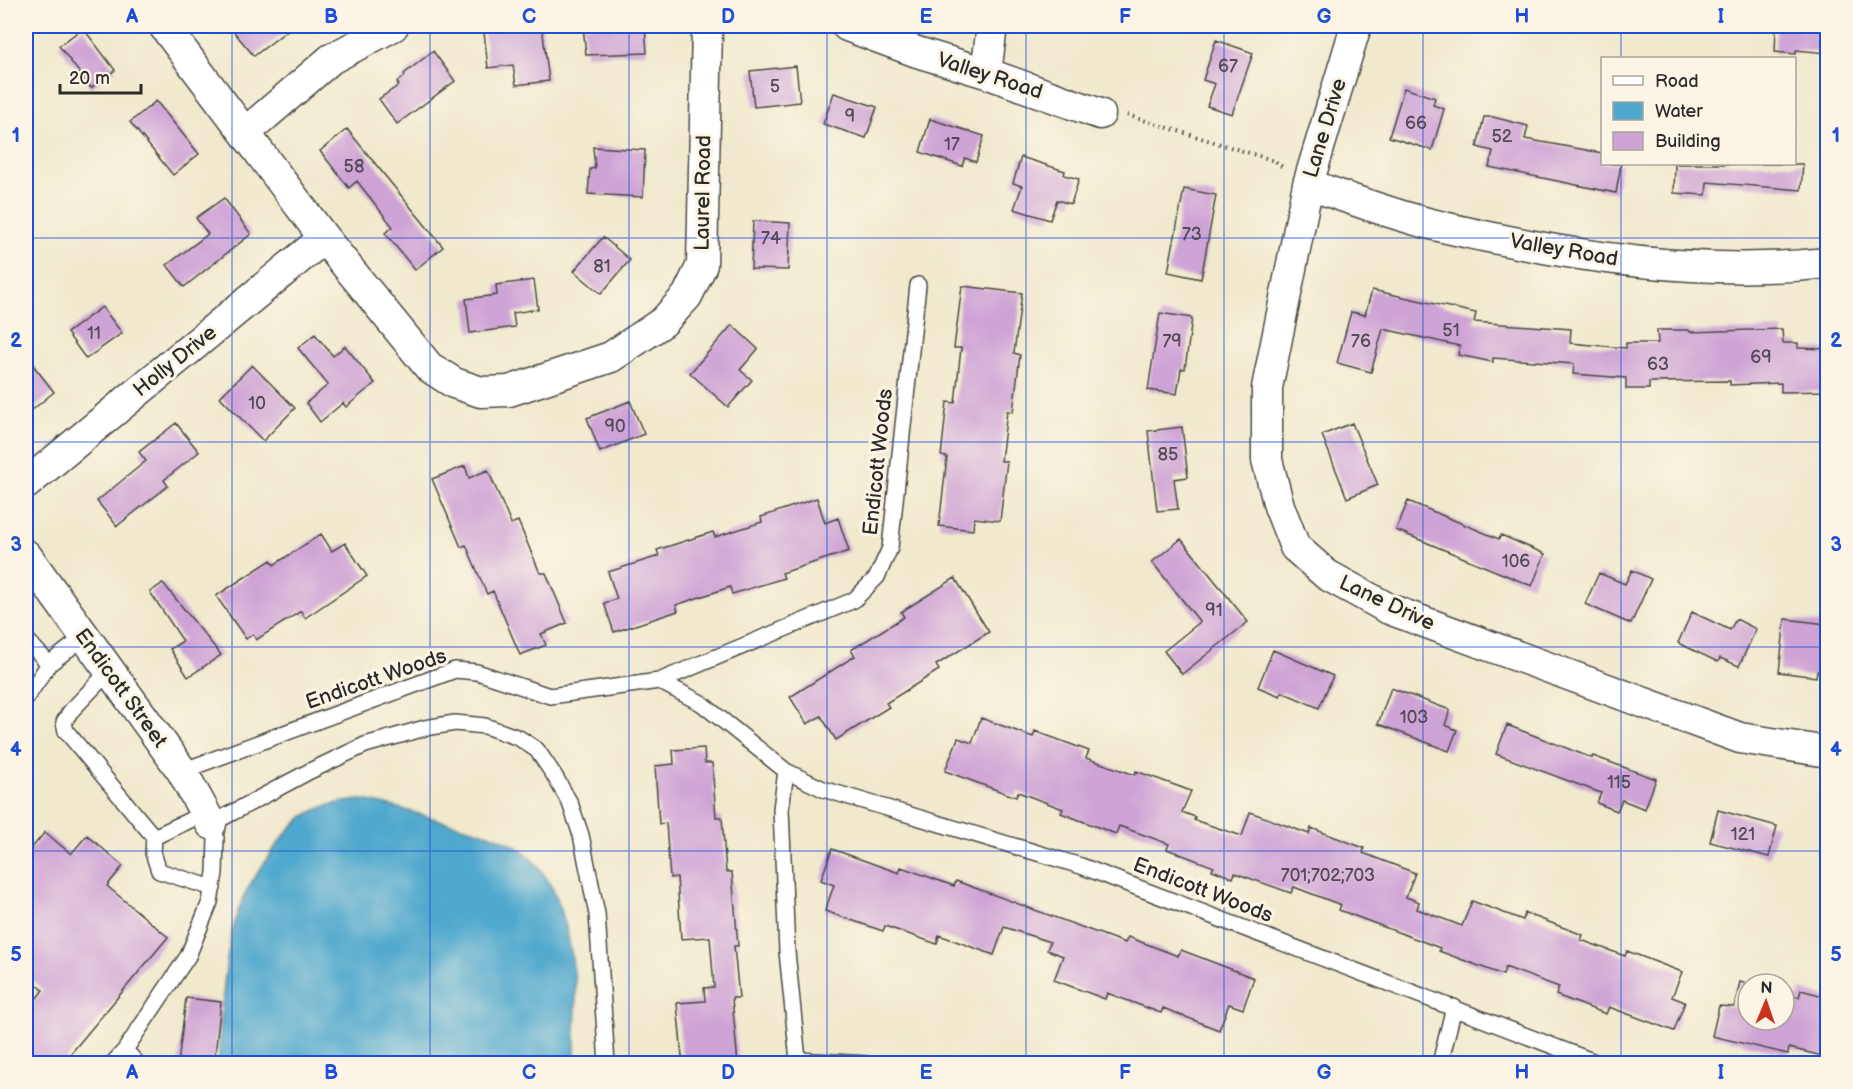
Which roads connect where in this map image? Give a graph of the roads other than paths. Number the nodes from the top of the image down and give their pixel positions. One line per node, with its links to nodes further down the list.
1 (164, 26): 9 (street, Laurel Road)
2 (393, 26): 9 (street)
3 (707, 26): 11 (street, Laurel Road)
4 (847, 26): 7 (street, Valley Road)
5 (992, 26): 7 (street)
6 (1356, 26): 10 (street, Lane Drive)
7 (986, 72): 8 (street, Valley Road)
8 (1100, 114)
9 (245, 133): 11 (street, Laurel Road)
10 (1308, 184): 12 (street, Valley Road); 22 (street, Lane Drive)
11 (324, 238): 14 (street, Holly Drive)
12 (1827, 263)
13 (918, 285): 20 (lane, Endicott Woods)
14 (26, 484)
15 (26, 555): 16 (street, Endicott Street)
16 (84, 637): 18 (lane); 19 (street, Endicott Street)
17 (26, 639): 18 (lane)
18 (49, 664): 21 (lane)
19 (109, 671): 23 (street, Endicott Street); 26 (lane)
20 (659, 681): 23 (lane, Endicott Woods); 24 (lane, Endicott Woods)
21 (26, 698)
22 (1827, 752)
23 (182, 771): 25 (street, Endicott Street)
24 (786, 771): 28 (lane, Endicott Woods); 30 (lane)
25 (208, 819): 26 (lane); 27 (lane); 33 (lane)
26 (154, 837): 27 (lane)
27 (213, 888): 29 (lane)
28 (1454, 1007): 35 (lane); 36 (lane, Endicott Woods)
29 (125, 1050): 31 (lane); 32 (lane)
30 (798, 1062): 34 (lane)
31 (112, 1064)
32 (138, 1064)
33 (607, 1064)
34 (867, 1064)
35 (1440, 1064)
36 (1600, 1064)

